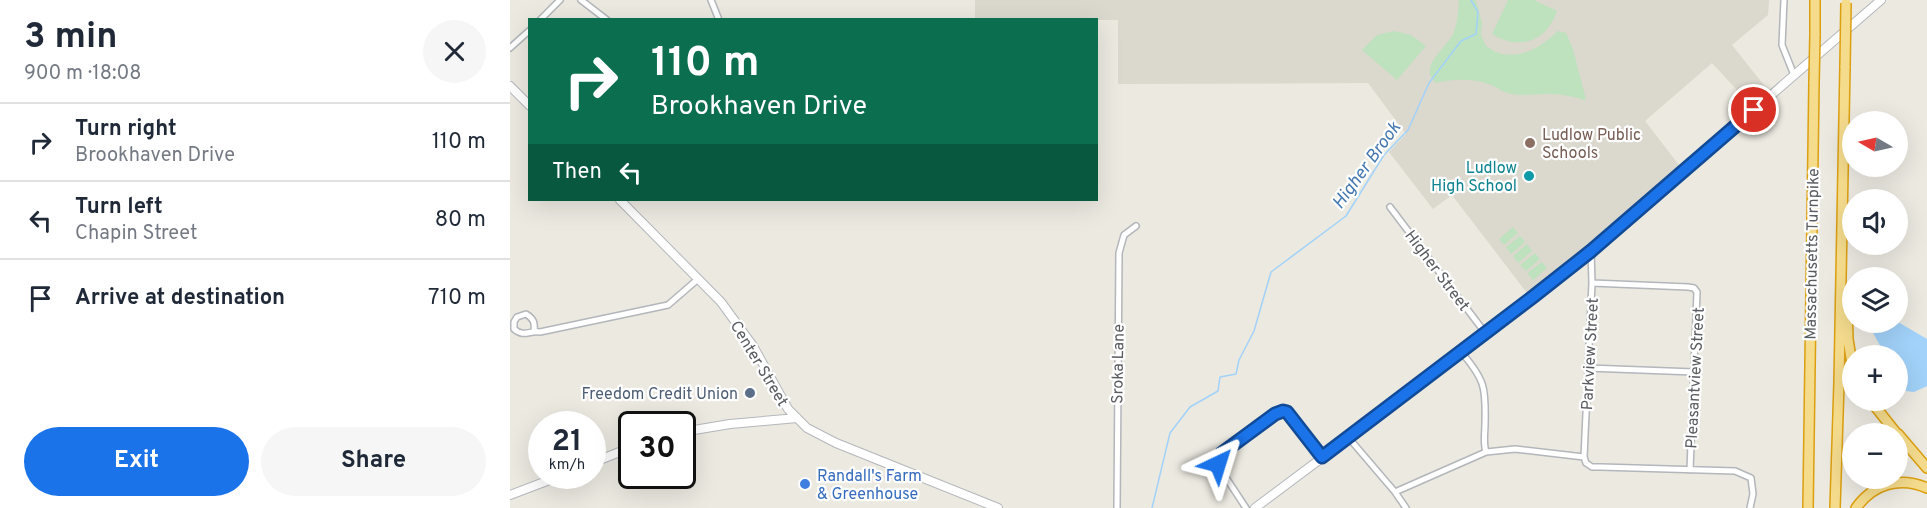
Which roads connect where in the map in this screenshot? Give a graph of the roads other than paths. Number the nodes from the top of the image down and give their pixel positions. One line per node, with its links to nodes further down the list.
1 (560, 0): 8 (street)
2 (581, 0): 9 (street)
3 (711, 0): 10 (street)
4 (1784, 0): 13 (street)
5 (1815, 0): 29 (highway, Massachusetts Turnpike, bridge)
6 (1881, 0): 13 (main road)
7 (1846, 1): 16 (highway, Massachusetts Turnpike, bridge)
8 (542, 18)
9 (604, 18)
10 (718, 18)
11 (528, 32): 12 (street)
12 (510, 48)
13 (1794, 75): 20 (main road)
14 (510, 86): 15 (main road)
15 (528, 104)
16 (1843, 185): 25 (highway); 53 (highway, Massachusetts Turnpike)
17 (621, 201): 21 (main road, Center Street)
18 (1390, 207): 24 (street, Higher Street)
19 (1136, 226): 46 (street, Sroka Lane)
20 (1591, 251): 22 (street, Parkview Street); 24 (main road)
21 (698, 279): 23 (street); 31 (main road, Center Street)
22 (1592, 283): 27 (street, Parkview Street); 28 (street, Pleasantview Street)
23 (534, 331)
24 (1486, 334): 26 (main road)
25 (1849, 345)
26 (1462, 353): 34 (main road); 36 (street)
27 (1588, 368): 28 (street); 38 (street, Parkview Street)
28 (1694, 372): 40 (street, Pleasantview Street)
29 (1809, 404): 51 (highway); 52 (highway, Massachusetts Turnpike)
30 (1879, 411): 32 (highway)
31 (797, 418): 33 (main road); 45 (main road, Center Street)
32 (1888, 423)
33 (696, 430)
34 (1348, 437): 37 (main road); 43 (street)
35 (1908, 446): 39 (highway)
36 (1486, 452): 38 (street); 43 (street)
37 (1322, 457): 47 (street); 48 (main road)
38 (1584, 457): 40 (street)
39 (1927, 468)
40 (1690, 470): 50 (street)
41 (528, 488): 44 (main road)
42 (1927, 488): 54 (highway)
43 (1395, 492): 49 (street)
44 (510, 495)
45 (998, 508)
46 (1117, 508)
47 (1246, 508)
48 (1255, 508)
49 (1406, 508)
50 (1750, 508)
51 (1802, 508)
52 (1808, 508)
53 (1835, 508)
54 (1856, 508)

